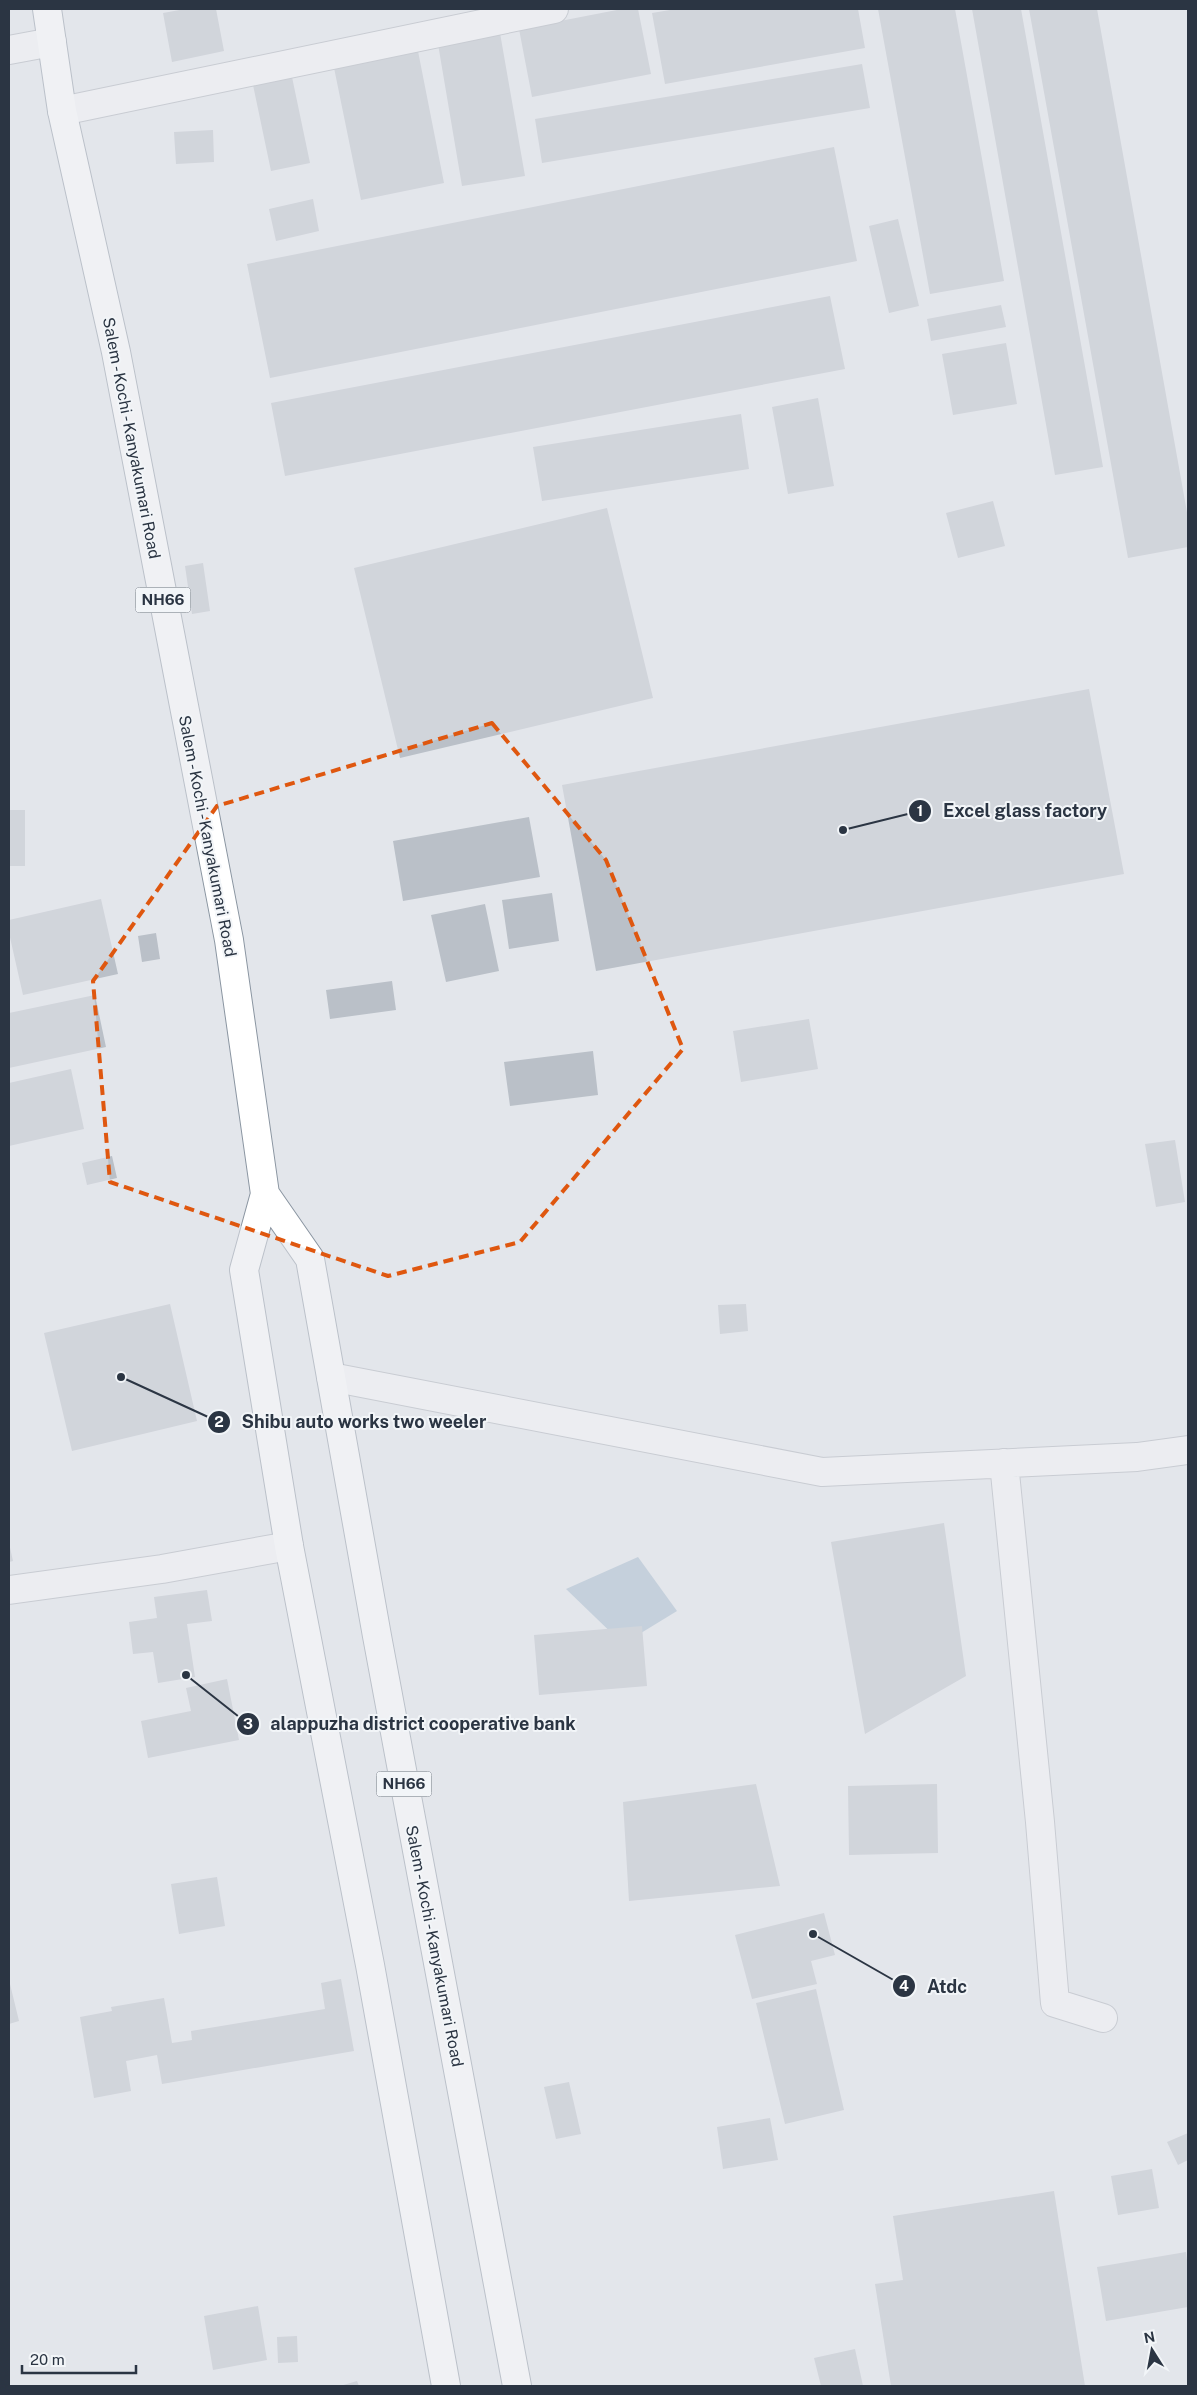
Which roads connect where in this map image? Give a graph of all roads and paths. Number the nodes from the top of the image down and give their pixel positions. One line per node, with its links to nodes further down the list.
1 (47, 9): 3 (highway, Salem - Kochi - Kanyakumari Road / NH66)
2 (554, 9): 5 (street)
3 (52, 42): 4 (street); 5 (highway, Salem - Kochi - Kanyakumari Road / NH66)
4 (9, 50)
5 (62, 111): 6 (highway, Salem - Kochi - Kanyakumari Road / NH66)
6 (265, 1194): 7 (highway, Salem - Kochi - Kanyakumari Road / NH66); 10 (highway, Salem - Kochi - Kanyakumari Road / NH66)
7 (331, 1377): 9 (street); 14 (highway, Salem - Kochi - Kanyakumari Road / NH66)
8 (1188, 1450): 9 (street)
9 (1004, 1463): 12 (street)
10 (289, 1546): 11 (street); 13 (highway, Salem - Kochi - Kanyakumari Road / NH66)
11 (9, 1590)
12 (1103, 2018)
13 (446, 2386)
14 (517, 2386)

